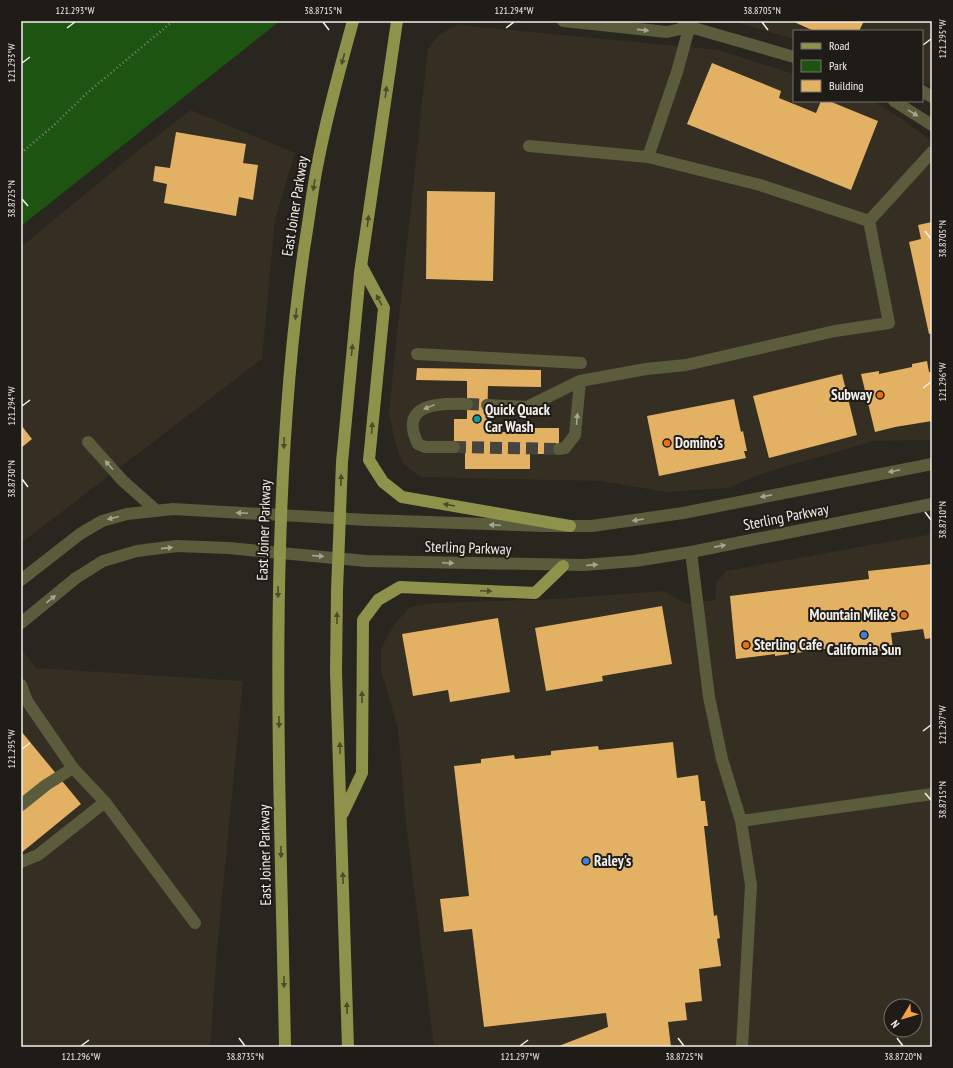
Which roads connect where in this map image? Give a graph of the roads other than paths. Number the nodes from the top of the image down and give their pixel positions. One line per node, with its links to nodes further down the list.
1 (353, 21): 26 (main road, East Joiner Parkway, one-way to 26)
2 (397, 21): 14 (main road, one-way to 2)
3 (563, 21): 4 (street, one-way to 4)
4 (688, 23): 5 (street); 12 (street)
5 (793, 57)
6 (923, 92): 7 (street)
7 (932, 97)
8 (896, 102): 9 (street, one-way to 9)
9 (932, 125)
10 (529, 146): 12 (street)
11 (932, 152): 13 (street)
12 (648, 157): 13 (street)
13 (869, 221): 17 (street)
14 (361, 265): 27 (main road, one-way to 14); 28 (main road, one-way to 14)
15 (417, 354): 16 (street)
16 (581, 363)
17 (580, 382): 19 (street); 22 (street, one-way to 17)
18 (467, 404): 21 (street, one-way to 21)
19 (487, 405)
20 (88, 442): 25 (street, one-way to 20)
21 (454, 447)
22 (559, 449)
23 (932, 464): 28 (street, Sterling Parkway, one-way to 28)
24 (932, 504): 29 (street, Sterling Parkway, one-way to 24)
25 (157, 511): 26 (street, Sterling Parkway, one-way to 25); 33 (street, Sterling Parkway, one-way to 33)
26 (281, 515): 27 (street, Sterling Parkway); 30 (main road, East Joiner Parkway)
27 (340, 519): 28 (street, Sterling Parkway, one-way to 27); 31 (main road)
28 (570, 526)
29 (691, 552): 32 (street, Sterling Parkway, one-way to 29); 41 (street)
30 (279, 553): 31 (street, Sterling Parkway, one-way to 31); 34 (street, Sterling Parkway, one-way to 30); 44 (main road, East Joiner Parkway, one-way to 44)
31 (338, 558): 32 (street, Sterling Parkway, one-way to 32); 40 (main road, one-way to 31)
32 (563, 566): 40 (main road, one-way to 32)
33 (21, 580)
34 (21, 623)
35 (21, 685): 36 (street)
36 (73, 768): 38 (street); 39 (street)
37 (932, 794): 41 (street)
38 (105, 802): 42 (street); 43 (street)
39 (21, 805)
40 (342, 816): 45 (main road, one-way to 40)
41 (741, 821): 46 (street)
42 (21, 862)
43 (195, 923)
44 (285, 1047)
45 (348, 1047)
46 (742, 1047)

